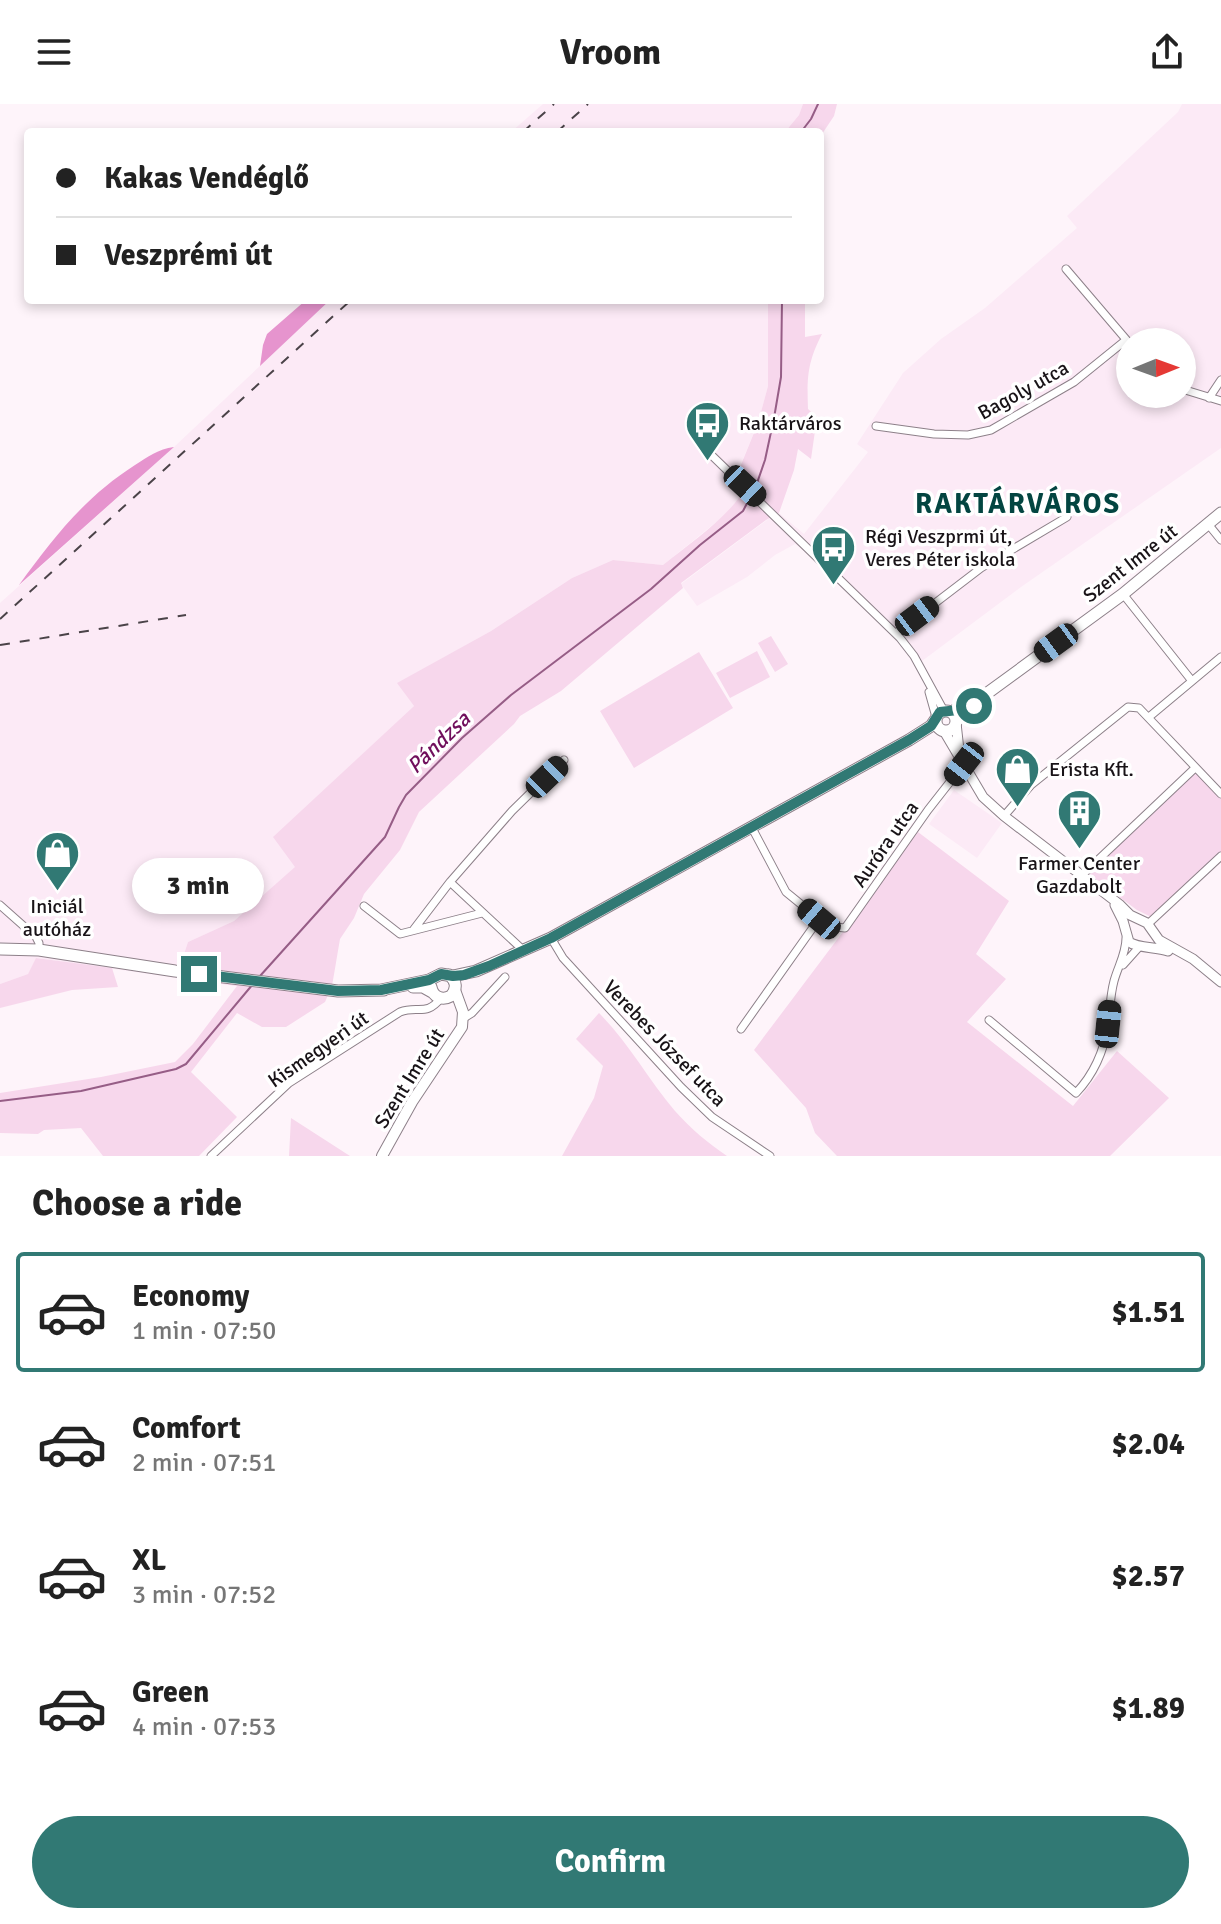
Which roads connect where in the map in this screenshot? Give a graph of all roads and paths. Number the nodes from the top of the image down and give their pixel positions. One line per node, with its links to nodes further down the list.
1 (1066, 269): 2 (street)
2 (1116, 328)
3 (1116, 351): 8 (street, Bagoly utca)
4 (1221, 380): 6 (street)
5 (1196, 394): 6 (street)
6 (1209, 398): 7 (street)
7 (1221, 401)
8 (876, 426)
9 (700, 444): 15 (street)
10 (1221, 513): 12 (main road, Szent Imre út)
11 (1067, 517): 15 (street)
12 (1208, 524): 13 (street); 14 (main road, Szent Imre út)
13 (1221, 540)
14 (1123, 594): 17 (street); 19 (main road, Szent Imre út)
15 (896, 633): 19 (street)
16 (1221, 657): 17 (street)
17 (1192, 681): 18 (street)
18 (1149, 717): 22 (street); 24 (street)
19 (945, 721): 21 (street); 25 (main road, Szent Imre út)
20 (564, 760): 28 (street)
21 (964, 764): 24 (street); 33 (street, Auróra utca)
22 (1195, 768): 23 (street); 27 (street)
23 (1221, 793)
24 (1004, 816): 27 (street)
25 (751, 826): 33 (street); 37 (main road, Szent Imre út)
26 (1221, 856): 34 (street)
27 (1081, 876): 29 (street)
28 (450, 882): 32 (street); 35 (street)
29 (1108, 896): 34 (street); 36 (street)
30 (0, 905): 40 (street)
31 (364, 906): 35 (street)
32 (482, 913): 35 (street); 41 (street)
33 (819, 919): 53 (street)
34 (1147, 924): 36 (street); 38 (street); 42 (street)
35 (414, 929)
36 (1126, 935): 38 (street); 46 (street)
37 (551, 938): 41 (main road, Szent Imre út); 56 (street, Verebes József utca)
38 (1142, 946): 42 (street); 46 (street)
39 (0, 949): 40 (main road)
40 (39, 950): 49 (main road)
41 (523, 950): 43 (main road, Szent Imre út)
42 (1190, 957): 48 (street)
43 (489, 966): 44 (main road, Szent Imre út); 50 (main road, Szent Imre út)
44 (449, 975): 47 (main road, Szent Imre út); 50 (main road)
45 (505, 977): 51 (street, Szent Imre út)
46 (1115, 977): 52 (street)
47 (433, 978): 49 (main road, Szent Imre út); 50 (main road)
48 (1221, 982)
49 (381, 990): 50 (main road)
50 (444, 993): 51 (main road, Szent Imre út); 54 (street, Kismegyeri út)
51 (464, 1018): 55 (main road, Szent Imre út)
52 (989, 1020)
53 (741, 1029)
54 (211, 1156)
55 (382, 1156)
56 (770, 1156)

